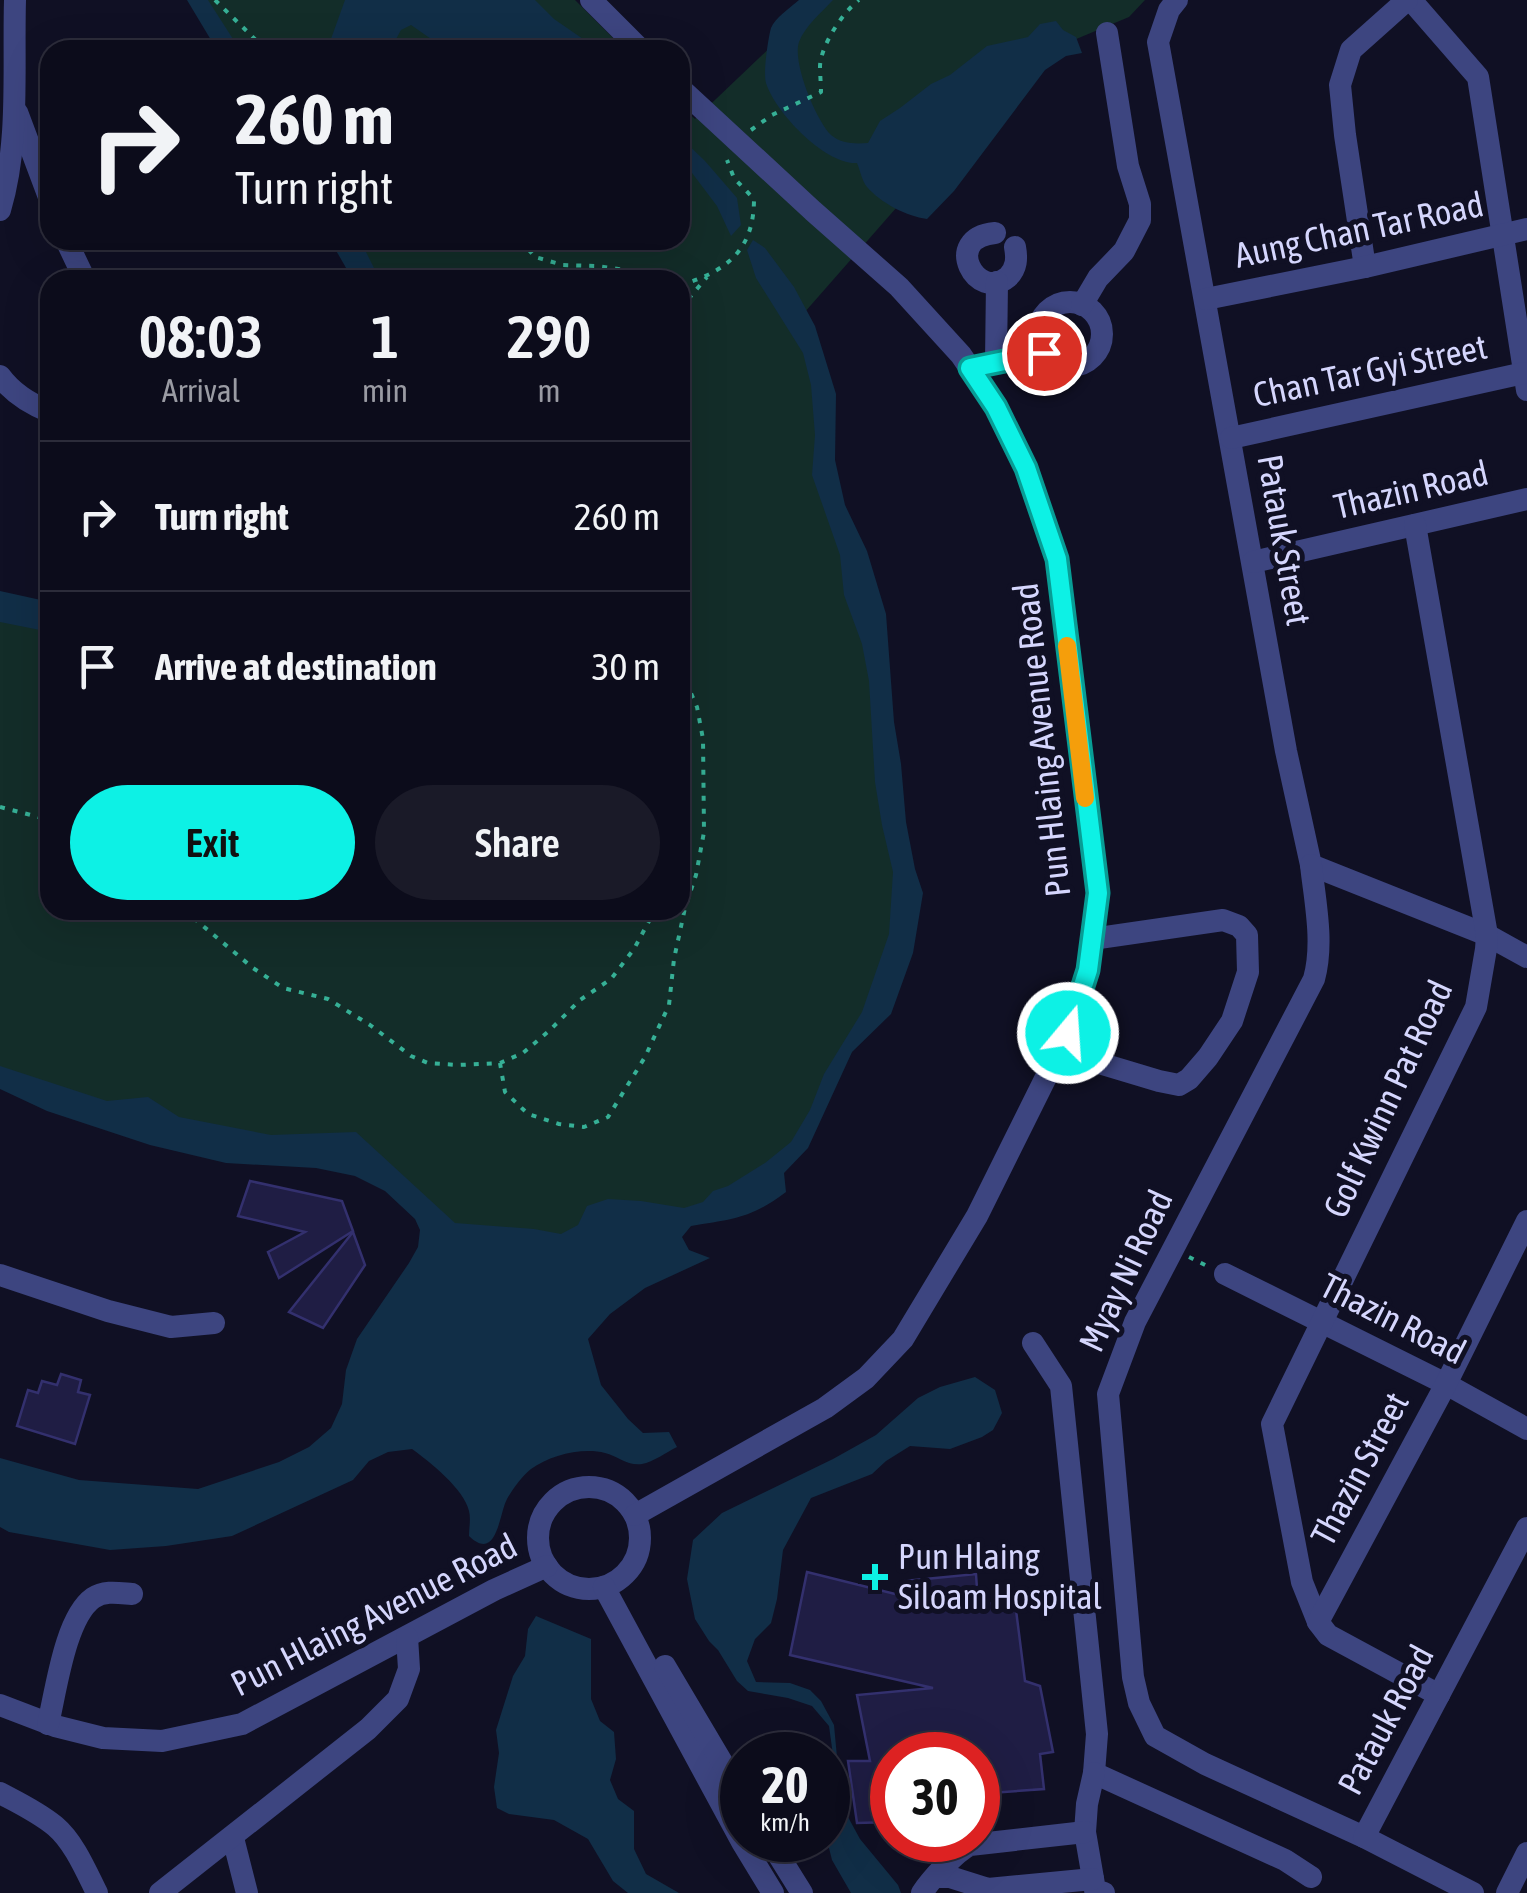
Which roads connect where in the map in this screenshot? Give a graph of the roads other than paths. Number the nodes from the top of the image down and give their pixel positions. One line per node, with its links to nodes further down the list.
1 (15, 0): 8 (street)
2 (590, 0): 6 (street)
3 (1178, 0): 17 (street, Patauk Street)
4 (1409, 0): 13 (street); 15 (street)
5 (1107, 33): 18 (street)
6 (632, 40)
7 (690, 97): 21 (street, Pun Hlaing Avenue Road)
8 (16, 109): 9 (street); 10 (street)
9 (40, 173)
10 (0, 210)
11 (1527, 228): 13 (street, Aung Chan Tar Road)
12 (995, 233): 16 (street)
13 (1503, 234): 15 (street, Aung Chan Tar Road); 23 (street)
14 (1014, 247): 16 (street)
15 (1365, 268): 17 (street, Aung Chan Tar Road)
16 (997, 282): 20 (street)
17 (1206, 299): 25 (street, Patauk Street)
18 (1082, 304): 19 (street); 19 (street)
19 (1044, 353): 20 (street)
20 (996, 361): 21 (street)
21 (970, 368): 31 (street, Pun Hlaing Avenue Road)
22 (0, 376): 24 (street)
23 (1526, 381): 25 (street, Chan Tar Gyi Street)
24 (40, 408)
25 (1231, 438): 28 (street, Patauk Street)
26 (1527, 499): 27 (street, Thazin Road)
27 (1414, 526): 28 (street, Thazin Road); 30 (street, Golf Kwinn Pat Road)
28 (1253, 562): 29 (street, Patauk Street)
29 (1312, 865): 30 (street); 56 (street, Myay Ni Road)
30 (1487, 934): 32 (street); 38 (street, Golf Kwinn Pat Road)
31 (1092, 939): 33 (street, Pun Hlaing Avenue Road); 33 (street)
32 (1527, 957)
33 (1059, 1051): 42 (street, Pun Hlaing Avenue Road)
34 (1527, 1221): 40 (street, Thazin Street)
35 (0, 1274): 37 (street)
36 (1225, 1274): 38 (street, Thazin Road)
37 (214, 1322)
38 (1322, 1322): 40 (street, Thazin Road); 47 (street, Golf Kwinn Pat Road)
39 (1034, 1343): 53 (street)
40 (1446, 1384): 41 (street, Thazin Road); 47 (street, Thazin Street)
41 (1527, 1429)
42 (634, 1516): 44 (street); 45 (street)
43 (1527, 1528): 49 (street, Patauk Road)
44 (547, 1566): 45 (street); 48 (street, Pun Hlaing Avenue Road)
45 (611, 1584): 52 (street); 66 (street)
46 (132, 1594): 51 (street)
47 (1318, 1622): 49 (street)
48 (407, 1637): 51 (street, Pun Hlaing Avenue Road); 57 (street)
49 (1439, 1695): 56 (street, Patauk Road)
50 (0, 1705): 51 (street, Pun Hlaing Avenue Road)
51 (48, 1724)
52 (720, 1760)
53 (1094, 1773): 55 (street); 60 (street)
54 (0, 1793): 63 (street)
55 (1085, 1832): 61 (street); 62 (street)
56 (1364, 1837): 68 (street, Patauk Road)
57 (233, 1838): 64 (street); 65 (street)
58 (1527, 1854): 69 (street)
59 (783, 1862): 67 (street)
60 (1312, 1877)
61 (930, 1885): 62 (street)
62 (1097, 1889)
63 (96, 1893)
64 (160, 1893)
65 (247, 1893)
66 (773, 1893)
67 (802, 1893)
68 (1473, 1893)
69 (1508, 1893)

